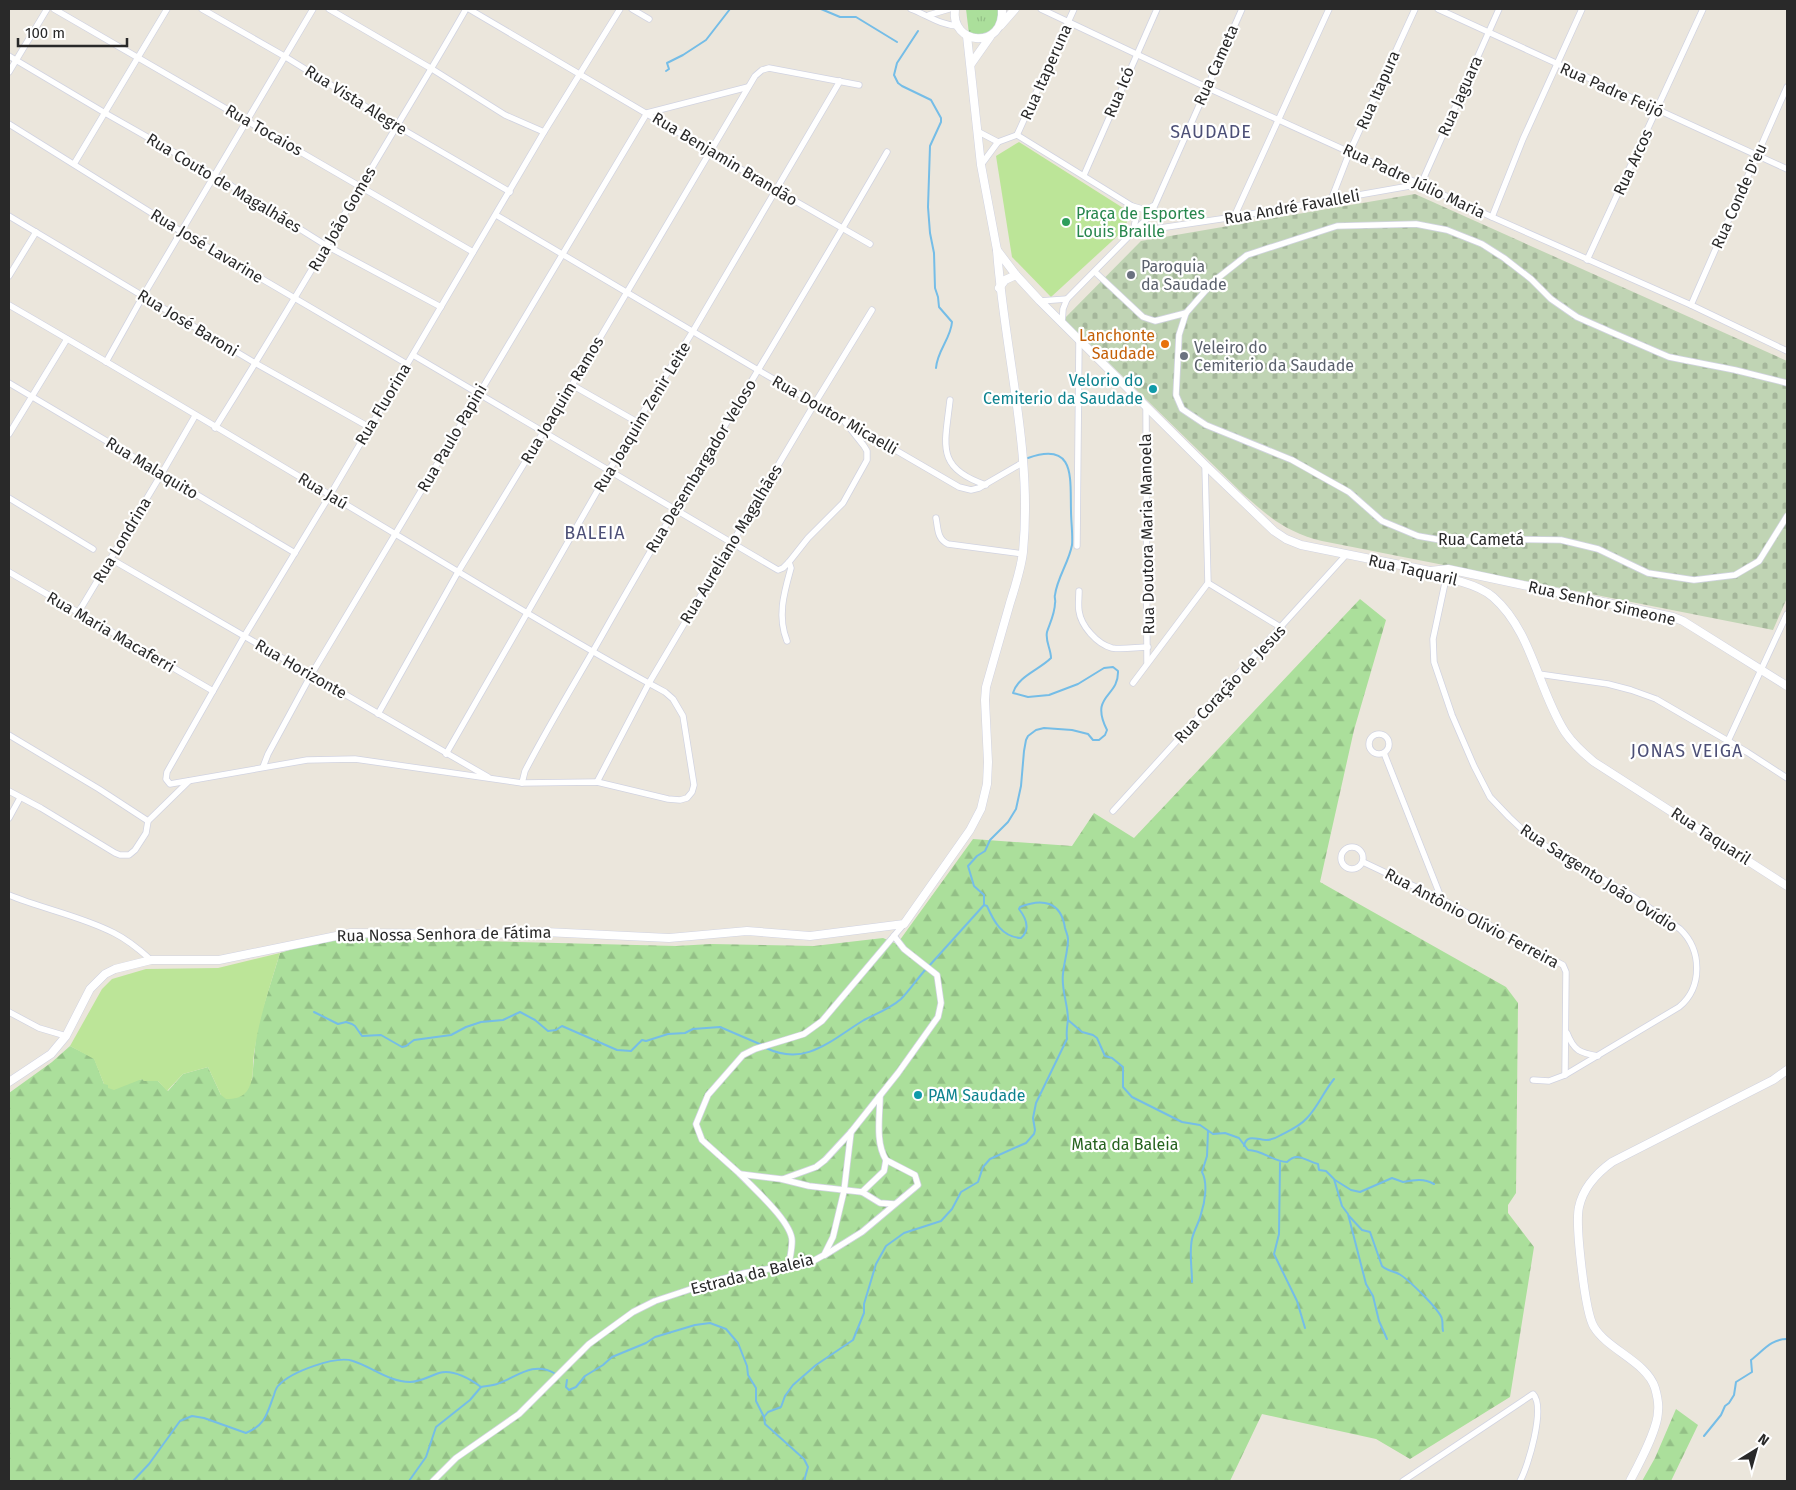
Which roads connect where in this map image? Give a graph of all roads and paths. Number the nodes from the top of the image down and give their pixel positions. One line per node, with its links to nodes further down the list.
1 (47, 9): 37 (street)
2 (54, 9): 36 (street, Rua Tocaios)
3 (167, 9): 36 (street)
4 (202, 9): 35 (street, Rua Vista Alegre)
5 (312, 9): 35 (street)
6 (329, 9): 40 (street)
7 (467, 9): 40 (street, Rua João Gomes); 42 (street, Rua Benjamin Brandão)
8 (620, 9): 42 (street, Rua Fluorina)
9 (632, 9): 26 (street)
10 (911, 9): 25 (street)
11 (949, 9): 25 (street)
12 (955, 9): 28 (street)
13 (1002, 9): 29 (street)
14 (1015, 9): 29 (street)
15 (1042, 9): 27 (street, Rua Padre Júlio Maria)
16 (1074, 9): 27 (street, Rua Itaperuna)
17 (1156, 9): 33 (street, Rua Icó)
18 (1242, 9): 46 (street, Rua Cameta)
19 (1329, 9): 51 (street)
20 (1414, 9): 60 (street, Rua Itapura)
21 (1438, 9): 30 (street, Rua Padre Feijó)
22 (1499, 9): 30 (street, Rua Jaguara)
23 (1582, 9): 39 (street)
24 (1703, 9): 48 (street, Rua Arcos)
25 (929, 15): 28 (street)
26 (649, 19)
27 (1068, 22): 33 (street, Rua Padre Júlio Maria); 57 (street, Rua Itaperuna)
28 (958, 26): 31 (street)
29 (1000, 26): 32 (street)
30 (1488, 32): 39 (street, Rua Padre Feijó); 68 (street, Rua Jaguara)
31 (967, 36): 32 (street); 38 (street)
32 (990, 36): 38 (street)
33 (1136, 54): 46 (street, Rua Padre Júlio Maria); 67 (street, Rua Icó)
34 (9, 56): 37 (street, Rua Couto de Magalhães)
35 (284, 56): 52 (street); 54 (street, Rua Vista Alegre)
36 (138, 58): 49 (street); 52 (street, Rua Tocaios)
37 (16, 60): 41 (street); 49 (street, Rua Couto de Magalhães)
38 (971, 64): 55 (street)
39 (1557, 64): 48 (street, Rua Padre Feijó); 78 (street)
40 (432, 69): 54 (street, Rua João Gomes); 56 (street)
41 (9, 72)
42 (580, 74): 50 (street, Rua Benjamin Brandão); 56 (street, Rua Fluorina)
43 (840, 81): 44 (street); 45 (street, Rua Joaquim Ramos); 70 (street, Rua Joaquim Zenir Leite)
44 (859, 85)
45 (748, 87): 50 (street); 59 (street, Rua Joaquim Ramos)
46 (1206, 87): 51 (street, Rua Padre Júlio Maria); 73 (street, Rua Cameta)
47 (1787, 87): 62 (street, Rua Conde D'eu)
48 (1657, 110): 62 (street, Rua Padre Feijó); 88 (street, Rua Arcos)
49 (105, 113): 63 (street); 66 (street, Rua Couto de Magalhães)
50 (647, 113): 59 (street, Rua Benjamin Brandão); 87 (street, Rua Paulo Papini)
51 (1278, 118): 60 (street, Rua Padre Júlio Maria); 77 (street)
52 (246, 120): 66 (street); 69 (street, Rua Tocaios)
53 (9, 124): 63 (street, Rua José Lavarine)
54 (397, 126): 69 (street, Rua João Gomes); 71 (street, Rua Vista Alegre)
55 (978, 131): 58 (street); 64 (street)
56 (544, 132): 71 (street, Rua Fluorina)
57 (1017, 135): 58 (street); 67 (street)
58 (998, 142): 64 (street)
59 (711, 150): 70 (street, Rua Benjamin Brandão); 93 (street, Rua Joaquim Ramos)
60 (1350, 151): 68 (street, Rua Padre Júlio Maria); 72 (street, Rua Itapura)
61 (887, 152): 79 (street, Rua Desembargador Veloso)
62 (1757, 155): 65 (street, Rua Padre Feijó); 99 (street, Rua Conde D'eu)
63 (74, 164): 81 (street, Rua José Lavarine)
64 (981, 165): 85 (street)
65 (1787, 169)
66 (214, 174): 81 (street); 84 (street, Rua Couto de Magalhães)
67 (1084, 175): 74 (street)
68 (1421, 184): 72 (street, Rua André Favalleli); 78 (street, Rua Padre Júlio Maria)
69 (360, 187): 84 (street, Rua João Gomes); 86 (street, Rua Tocaios)
70 (776, 190): 79 (street, Rua Benjamin Brandão); 104 (street, Rua Joaquim Zenir Leite)
71 (510, 192): 75 (street, Rua Fluorina)
72 (1331, 200): 77 (street, Rua André Favalleli)
73 (1154, 204): 74 (street); 82 (street, Rua Cameta)
74 (1132, 206): 82 (street)
75 (496, 214): 86 (street, Rua Fluorina); 87 (street, Rua Doutor Micaelli)
76 (9, 216): 80 (street, Rua José Baroni)
77 (1234, 217): 82 (street, Rua André Favalleli)
78 (1492, 217): 88 (street, Rua Padre Júlio Maria)
79 (842, 229): 83 (street, Rua Benjamin Brandão); 112 (street, Rua Desembargador Veloso)
80 (36, 232): 90 (street); 94 (street, Rua José Baroni)
81 (182, 232): 94 (street); 95 (street, Rua José Lavarine)
82 (1133, 232): 89 (street, Rua Cameta)
83 (870, 244)
84 (327, 246): 95 (street, Rua João Gomes); 100 (street, Rua Couto de Magalhães)
85 (997, 250): 91 (street, Rua Taquaril); 92 (street)
86 (473, 252): 100 (street, Rua Fluorina)
87 (562, 255): 93 (street, Rua Doutor Micaelli); 116 (street, Rua Paulo Papini)
88 (1587, 260): 99 (street, Rua Padre Júlio Maria)
89 (1095, 272): 96 (street, Rua Cameta); 102 (street)
90 (9, 276)
91 (1016, 276): 92 (street); 97 (street, Rua Taquaril)
92 (999, 288): 128 (street)
93 (627, 292): 104 (street, Rua Doutor Micaelli); 115 (street, Rua Joaquim Ramos)
94 (143, 296): 109 (street); 110 (street, Rua José Baroni)
95 (295, 298): 110 (street, Rua João Gomes); 111 (street, Rua José Lavarine)
96 (1067, 298): 97 (street); 103 (street)
97 (1040, 301): 103 (street, Rua Taquaril)
98 (9, 305): 105 (street, Rua Jaú)
99 (1691, 305): 107 (street, Rua Padre Júlio Maria)
100 (441, 307): 108 (street, Rua Fluorina)
101 (872, 310): 119 (street, Rua Aureliano Magalhães)
102 (1186, 313): 114 (street, Rua Cametá); 136 (street, Rua Cametá)
103 (1062, 324): 106 (street, Rua Taquaril)
104 (693, 331): 112 (street, Rua Doutor Micaelli); 123 (street, Rua Joaquim Zenir Leite)
105 (67, 339): 109 (street, Rua Jaú); 117 (street)
106 (1079, 341): 120 (street, Rua Taquaril); 140 (street)
107 (1787, 351)
108 (413, 355): 111 (street, Rua Fluorina); 116 (street)
109 (106, 362): 121 (street, Rua Jaú)
110 (255, 363): 124 (street, Rua José Baroni); 125 (street, Rua João Gomes)
111 (407, 364): 124 (street, Rua Fluorina)
112 (758, 370): 119 (street, Rua Doutor Micaelli); 135 (street, Rua Desembargador Veloso)
113 (9, 383): 117 (street, Rua Malaquito)
114 (1787, 383)
115 (572, 385): 123 (street); 126 (street, Rua Joaquim Ramos)
116 (478, 395): 126 (street); 138 (street, Rua Paulo Papini)
117 (32, 397): 127 (street); 131 (street, Rua Malaquito)
118 (950, 400): 132 (street)
119 (815, 403): 122 (street, Rua Doutor Micaelli); 139 (street, Rua Aureliano Magalhães)
120 (1146, 406): 129 (street, Rua Taquaril); 160 (street, Rua Doutora Maria Manoela)
121 (195, 416): 125 (street, Rua Jaú); 131 (street, Rua Londrina)
122 (842, 418): 132 (street, Rua Doutor Micaelli); 146 (street)
123 (637, 422): 130 (street, Rua Joaquim Zenir Leite)
124 (369, 427): 133 (street, Rua Fluorina)
125 (216, 428): 133 (street, Rua Jaú)
126 (542, 432): 130 (street); 150 (street, Rua Joaquim Ramos)
127 (9, 434)
128 (1022, 463): 132 (street, Rua Doutor Micaelli); 143 (street)
129 (1205, 465): 144 (street, Rua Taquaril); 152 (street)
130 (609, 470): 135 (street); 155 (street, Rua Joaquim Zenir Leite)
131 (162, 473): 142 (street, Rua Malaquito); 145 (street, Rua Londrina)
132 (986, 485)
133 (330, 495): 138 (street, Rua Jaú); 142 (street, Rua Fluorina)
134 (9, 498): 141 (street)
135 (674, 509): 139 (street); 161 (street, Rua Desembargador Veloso)
136 (1787, 516)
137 (936, 518): 143 (street)
138 (396, 534): 150 (street, Rua Jaú); 165 (street, Rua Paulo Papini)
139 (732, 543): 146 (street); 166 (street, Rua Aureliano Magalhães)
140 (1076, 546)
141 (92, 549)
142 (295, 553): 158 (street, Rua Fluorina)
143 (1023, 554): 190 (street)
144 (1346, 555): 148 (street, Rua Taquaril); 157 (street, Rua Coração de Jesus)
145 (111, 559): 154 (street, Rua Londrina); 158 (street, Rua Horizonte)
146 (789, 562): 159 (street)
147 (1448, 569): 148 (street, Rua Senhor Simeone); 151 (street, Rua Sargento João Ovídio); 163 (street, Rua Senhor Simeone)
148 (1430, 571): 151 (street, Rua Taquaril)
149 (9, 572): 154 (street, Rua Maria Macaferri)
150 (458, 572): 155 (street, Rua Jaú); 170 (street, Rua Joaquim Ramos)
151 (1444, 579): 164 (street, Rua Taquaril); 196 (street, Rua Sargento João Ovídio)
152 (1208, 584): 157 (street); 162 (street)
153 (1080, 591): 160 (street)
154 (78, 613): 169 (street, Rua Maria Macaferri)
155 (527, 613): 161 (street, Rua Jaú); 174 (street, Rua Joaquim Zenir Leite)
156 (1787, 614): 163 (street)
157 (1282, 628): 183 (street, Rua Coração de Jesus)
158 (245, 636): 165 (street, Rua Horizonte); 169 (street, Rua Fluorina)
159 (787, 641)
160 (1148, 647): 162 (street, Rua Doutora Maria Manoela)
161 (593, 651): 166 (street, Rua Jaú); 180 (street, Rua Desembargador Veloso)
162 (1147, 662): 167 (street)
163 (1762, 671): 168 (street, Rua Senhor Simeone); 172 (street)
164 (1539, 674): 172 (street); 187 (street, Rua Taquaril)
165 (311, 675): 170 (street, Rua Horizonte); 175 (street, Rua Paulo Papini)
166 (649, 683): 179 (street, Rua Aureliano Magalhães); 179 (street, Rua Jaú)
167 (1133, 683)
168 (1787, 686)
169 (213, 691): 178 (street, Rua Fluorina)
170 (378, 714): 174 (street, Rua Horizonte)
171 (9, 735): 185 (street)
172 (1728, 741): 176 (street)
173 (1384, 753): 189 (street)
174 (446, 754): 177 (street, Rua Horizonte)
175 (263, 767): 177 (street, Rua Jaú); 178 (street, Rua Jaú)
176 (1787, 778)
177 (491, 779): 180 (street, Rua Jaú)
178 (189, 781): 185 (street)
179 (597, 782): 180 (street, Rua Jaú)
180 (522, 783)
181 (9, 791): 182 (street)
182 (20, 798): 184 (street); 185 (street)
183 (1113, 811)
184 (9, 818)
185 (148, 821)
186 (1363, 862): 189 (street, Rua Antônio Olívio Ferreira)
187 (1785, 883)
188 (9, 895): 192 (street)
189 (1443, 900): 194 (street, Rua Antônio Olívio Ferreira)
190 (904, 924): 191 (street); 192 (street, Rua Nossa Senhora de Fátima)
191 (894, 936): 201 (street); 204 (street)
192 (152, 960): 195 (street, Rua Nossa Senhora de Fátima)
193 (9, 1012): 195 (street)
194 (1565, 1029): 196 (street); 198 (street, Rua Antônio Olívio Ferreira)
195 (66, 1036): 200 (street, Rua Nossa Senhora de Fátima)
196 (1598, 1056): 198 (street, Rua Sargento João Ovídio)
197 (1787, 1070): 214 (street)
198 (1565, 1075): 199 (street, Rua Sargento João Ovídio)
199 (1533, 1080)
200 (9, 1082)
201 (880, 1095): 202 (street); 203 (street)
202 (851, 1132): 205 (street); 206 (street, Estrada da Baleia)
203 (886, 1160): 207 (street); 208 (street)
204 (740, 1174): 205 (street); 210 (street)
205 (781, 1180): 206 (street)
206 (844, 1191): 207 (street); 209 (street, Estrada da Baleia)
207 (862, 1192): 208 (street)
208 (894, 1204): 209 (street)
209 (824, 1255): 210 (street, Estrada da Baleia)
210 (789, 1264): 211 (street, Estrada da Baleia)
211 (434, 1481)
212 (1403, 1481): 213 (street)
213 (1520, 1481)
214 (1630, 1481)

